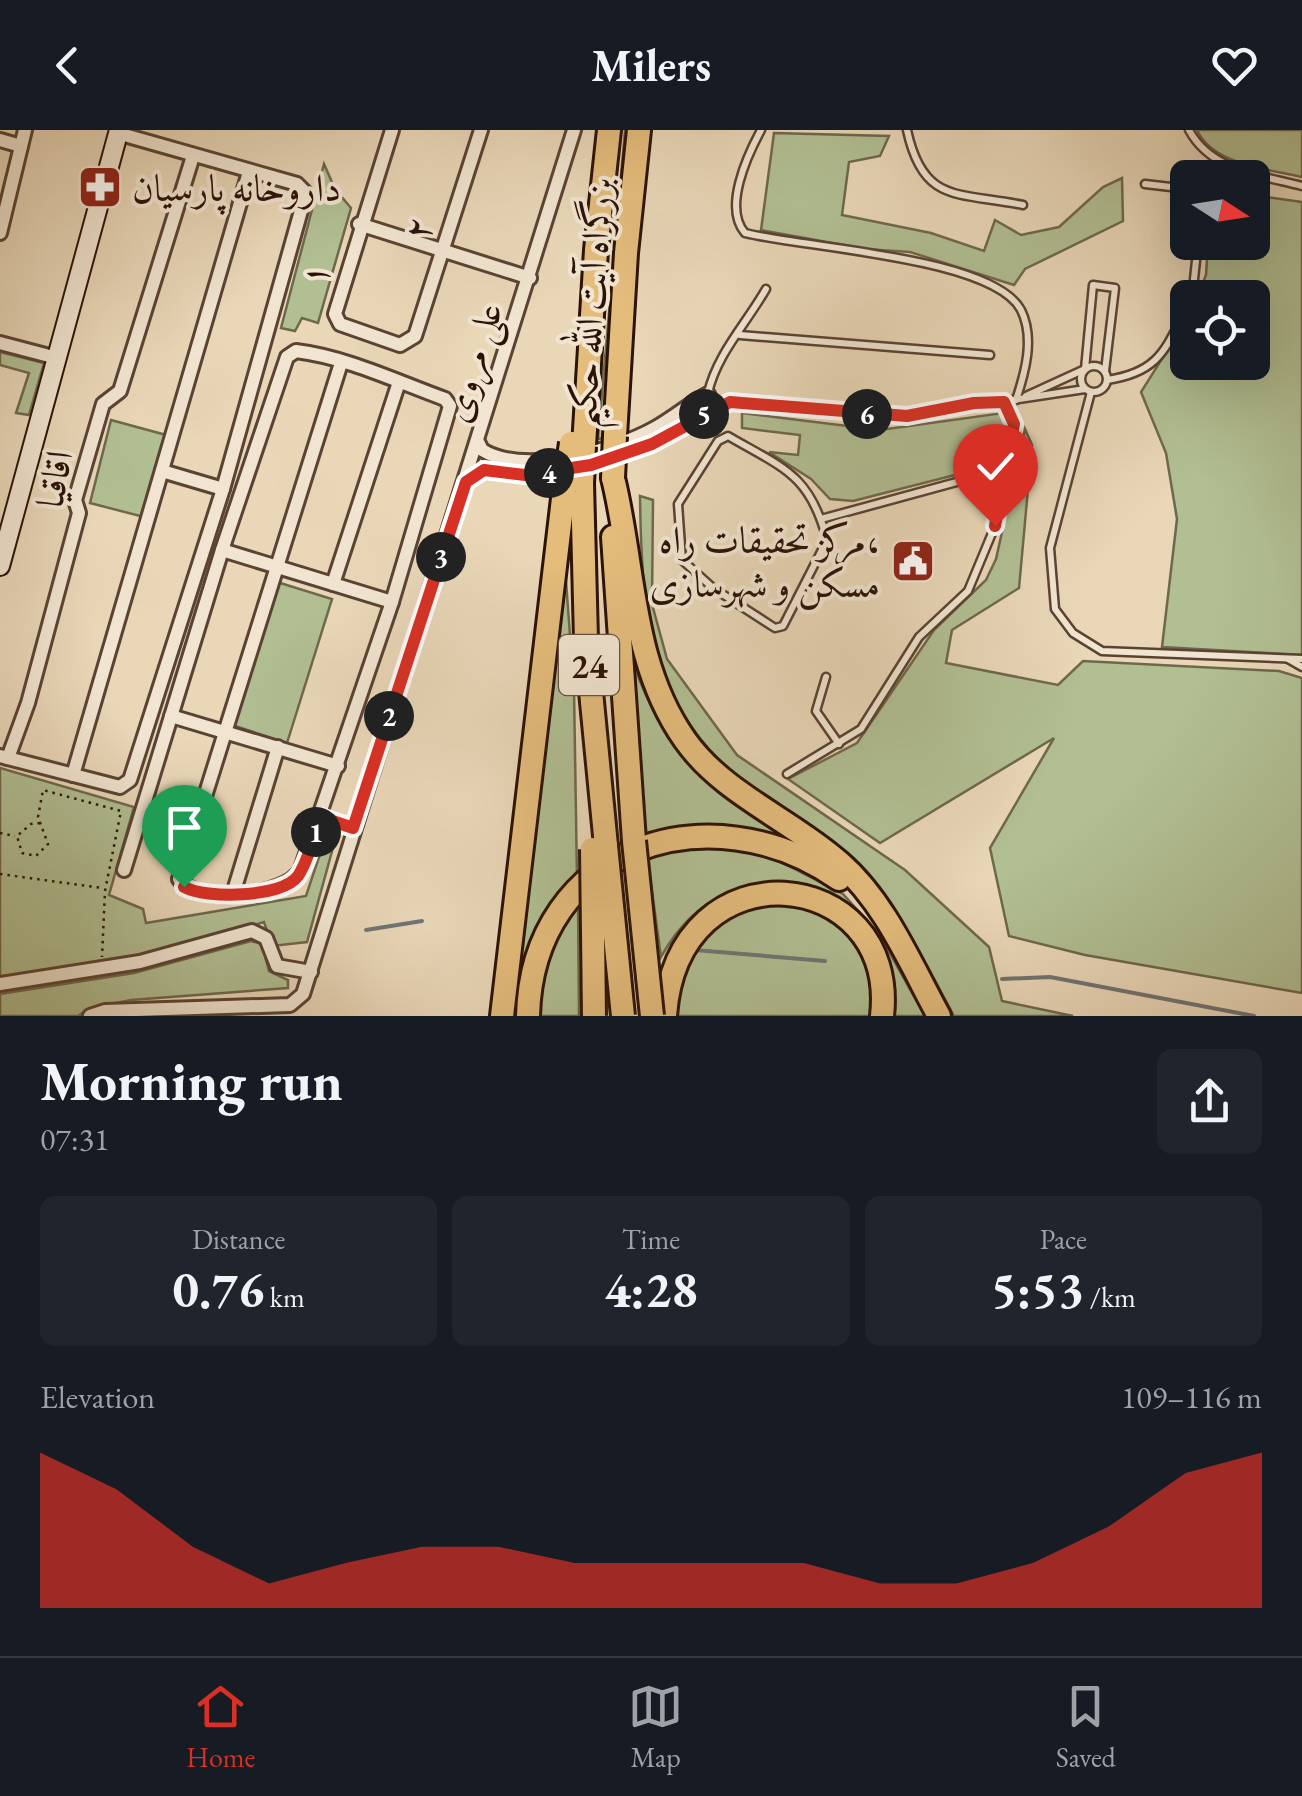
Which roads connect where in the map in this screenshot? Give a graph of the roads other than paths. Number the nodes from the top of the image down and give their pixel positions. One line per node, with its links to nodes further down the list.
1 (26, 130): 12 (street)
2 (392, 130): 19 (street, ۱)
3 (482, 130): 21 (street, ۲)
4 (574, 130): 22 (street, علی مروی)
5 (609, 130): 45 (highway, بزرگراه آیت الله حکیم / 24, bridge)
6 (639, 130): 43 (highway, بزرگراه آیت الله حکیم / 24, bridge)
7 (761, 130): 36 (lane)
8 (906, 130): 18 (lane)
9 (1189, 130): 16 (lane)
10 (124, 133): 13 (street); 29 (street)
11 (0, 140): 12 (street)
12 (21, 146): 20 (street)
13 (193, 156): 14 (street); 61 (street, اقاقیا)
14 (249, 172): 42 (street); 46 (street)
15 (1145, 184): 17 (lane)
16 (1302, 186)
17 (1170, 187)
18 (1023, 206)
19 (359, 224): 21 (street); 27 (street, ۱)
20 (0, 233)
21 (442, 250): 22 (street); 27 (street, ۲)
22 (530, 278): 40 (street, علی مروی)
23 (766, 289): 24 (lane)
24 (740, 335): 28 (lane); 35 (lane)
25 (1170, 338): 32 (lane)
26 (0, 343): 29 (street)
27 (408, 343)
28 (990, 355)
29 (56, 358): 49 (street)
30 (341, 363): 33 (street); 48 (street); 50 (street)
31 (1085, 369): 32 (lane); 32 (lane); 34 (lane); 36 (lane)
32 (1106, 376): 34 (lane)
33 (399, 382): 51 (street); 52 (street)
34 (1088, 390): 36 (lane); 53 (lane)
35 (708, 394): 38 (street); 39 (street)
36 (1016, 400): 37 (lane)
37 (1004, 402): 38 (lane); 41 (lane)
38 (714, 410): 39 (street)
39 (685, 414): 40 (street); 44 (street)
40 (478, 442): 44 (street, علی مروی)
41 (1008, 468): 47 (lane); 59 (lane)
42 (162, 471): 46 (street); 64 (street)
43 (613, 478): 70 (highway); 79 (highway, بزرگراه آیت الله حکیم / 24, bridge)
44 (466, 482): 66 (street, علی مروی)
45 (573, 486): 67 (highway, بزرگراه آیت الله حکیم / 24); 75 (highway)
46 (223, 489): 64 (street)
47 (821, 519): 47 (lane)
48 (222, 550): 50 (street); 57 (street)
49 (0, 566)
50 (276, 566): 51 (street); 58 (street)
51 (332, 584): 52 (street)
52 (392, 602): 62 (street)
53 (1287, 658): 54 (lane); 55 (lane)
54 (1302, 659)
55 (1302, 667)
56 (826, 677): 59 (lane)
57 (171, 716): 58 (street); 68 (street)
58 (224, 732): 60 (street); 69 (street)
59 (839, 744): 63 (lane)
60 (278, 748): 62 (street); 69 (street)
61 (4, 757): 64 (street)
62 (338, 766): 65 (street)
63 (786, 774)
64 (73, 775)
65 (321, 817): 66 (street); 69 (street)
66 (353, 828): 71 (street, علی مروی)
67 (599, 848): 77 (highway, bridge); 78 (highway, bridge)
68 (124, 870)
69 (233, 894)
70 (886, 922): 76 (highway); 82 (highway)
71 (311, 972): 72 (street); 73 (street, علی مروی)
72 (0, 984)
73 (151, 1014): 74 (street)
74 (90, 1016)
75 (502, 1016)
76 (528, 1016)
77 (594, 1016)
78 (623, 1016)
79 (652, 1016)
80 (665, 1016): 81 (highway)
81 (882, 1016)
82 (939, 1016)

